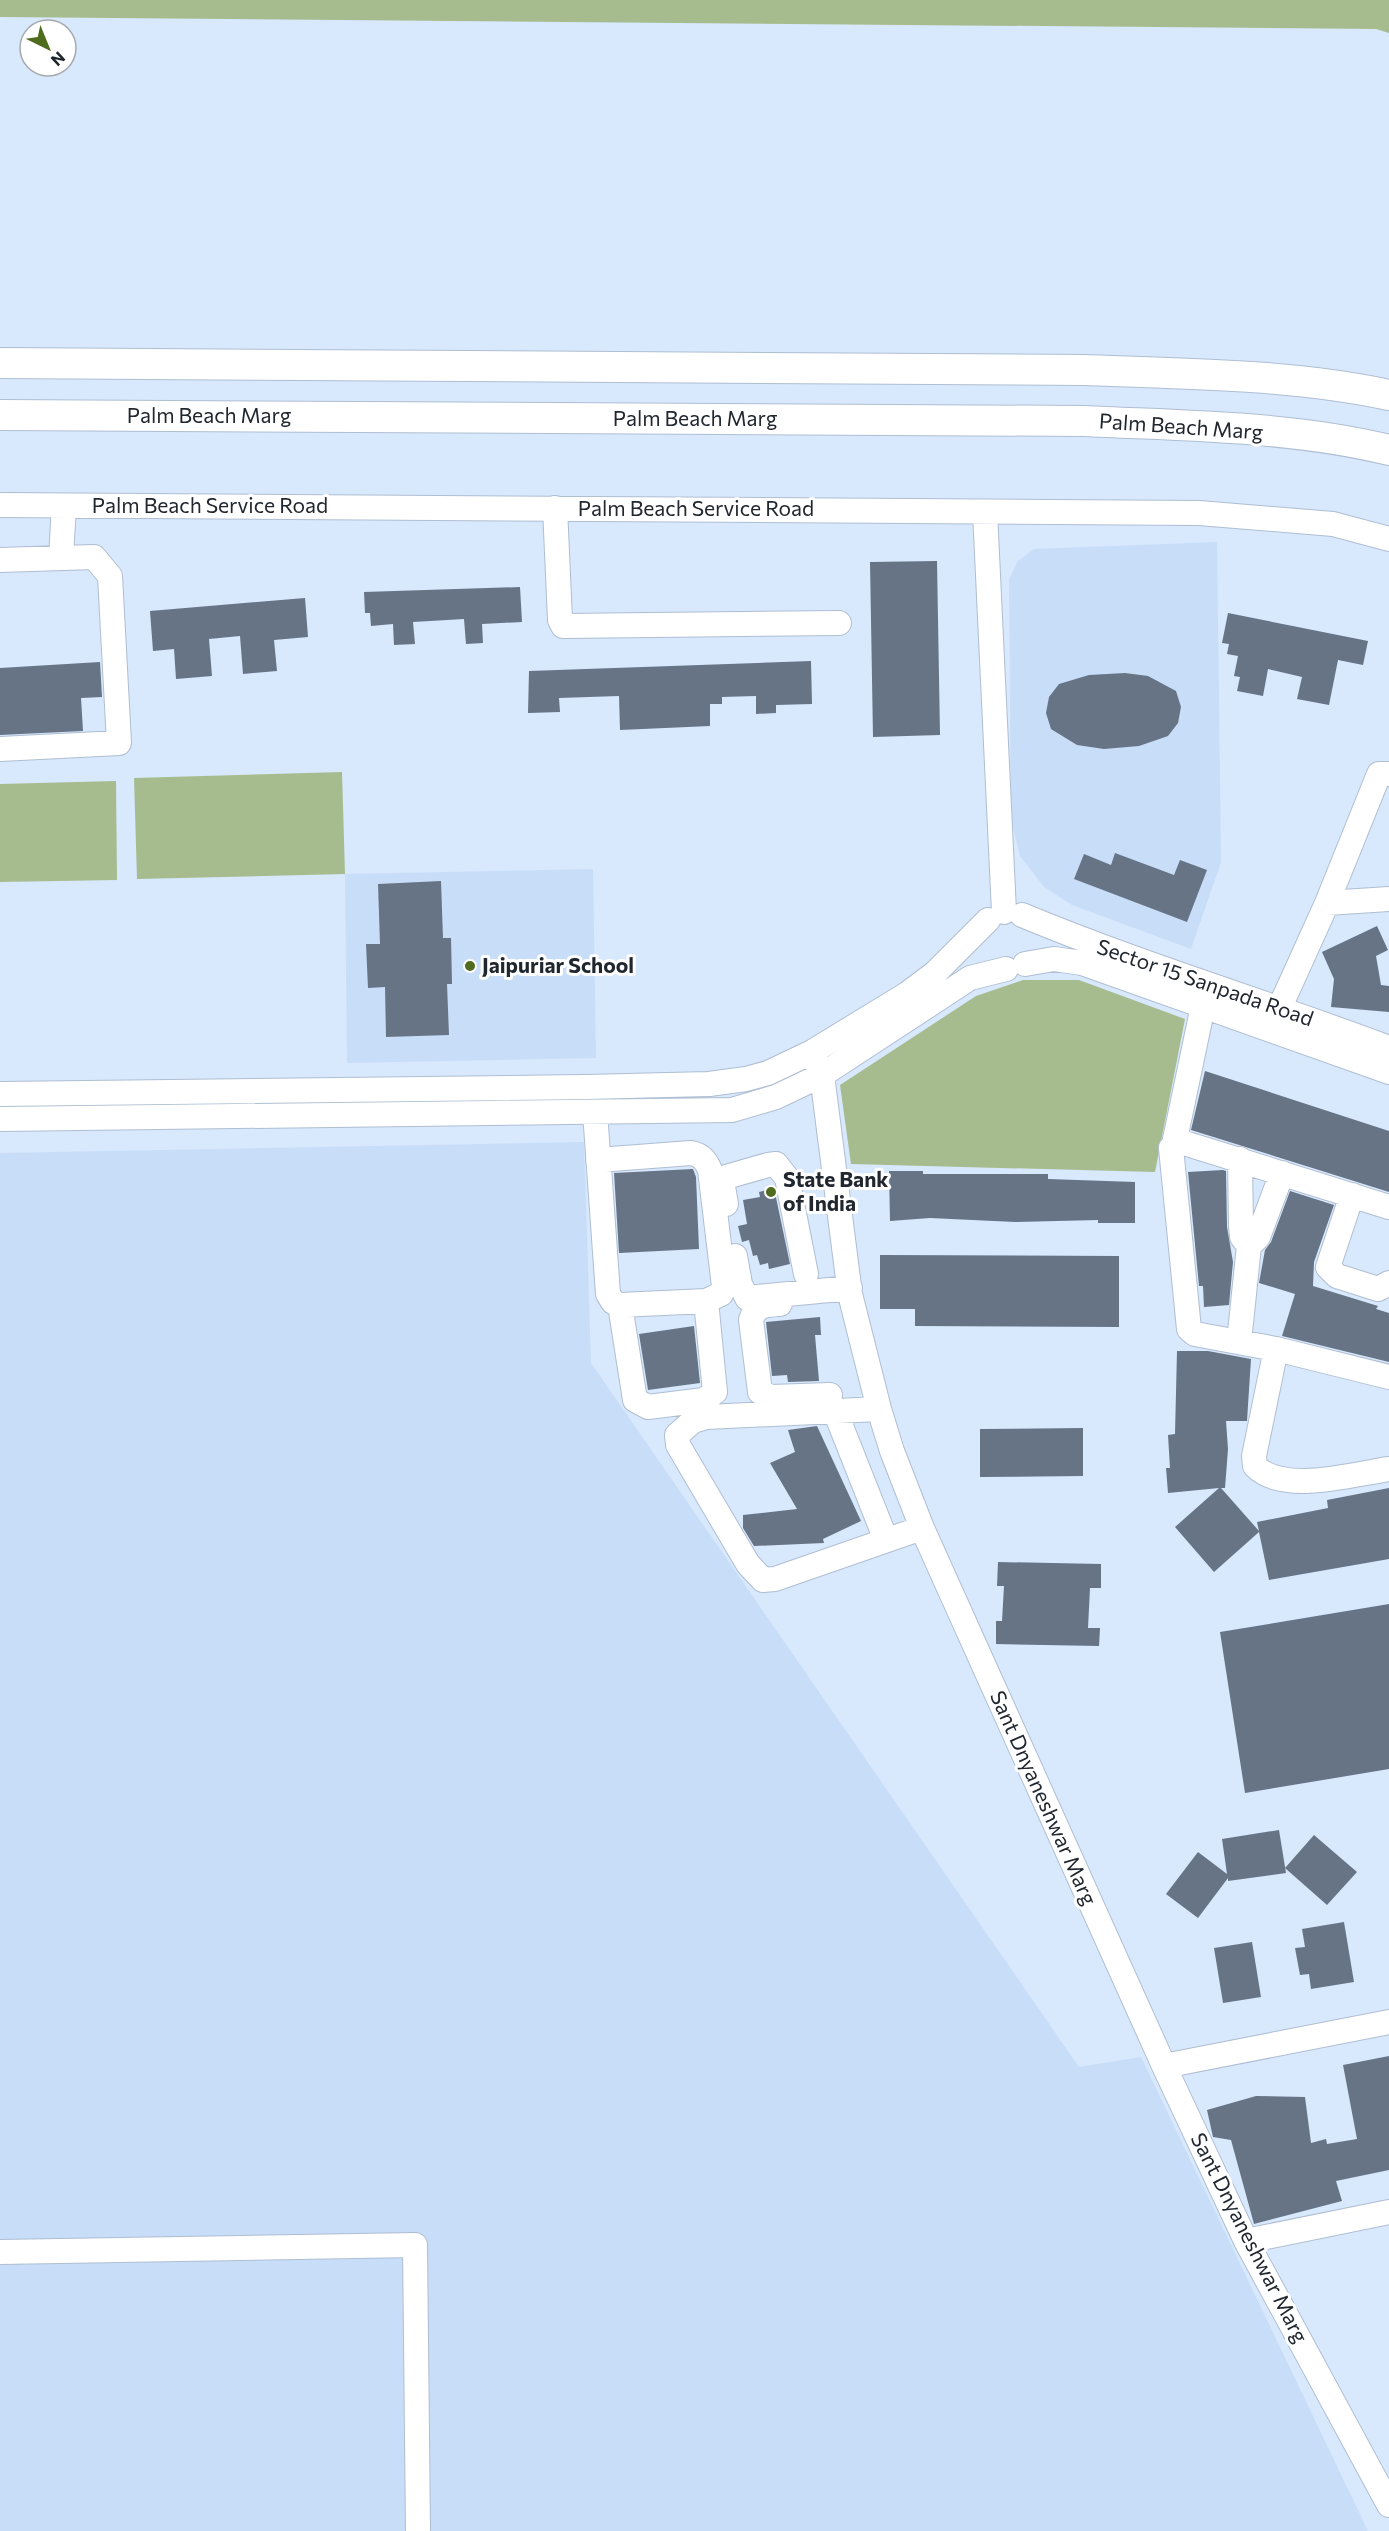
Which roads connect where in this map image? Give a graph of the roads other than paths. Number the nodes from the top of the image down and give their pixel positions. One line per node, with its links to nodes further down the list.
1 (0, 363): 2 (main road)
2 (1389, 394)
3 (0, 415): 4 (main road, Palm Beach Marg)
4 (1389, 450)
5 (0, 505): 6 (street, Palm Beach Service Road)
6 (64, 506): 7 (street, Palm Beach Service Road); 10 (street)
7 (555, 508): 8 (street, Palm Beach Service Road); 12 (street)
8 (985, 512): 9 (street, Palm Beach Service Road); 17 (street)
9 (1389, 539)
10 (61, 557): 11 (street); 13 (street)
11 (0, 560)
12 (839, 623)
13 (0, 749)
14 (1389, 774): 16 (street)
15 (1389, 899): 16 (street)
16 (1328, 903): 20 (street)
17 (1005, 915): 18 (street); 18 (street); 20 (street, Sector 15 Sanpada Road); 22 (street)
18 (1015, 967): 19 (street, Sector 15 Sanpada Road); 24 (street, Sector 15 Sanpada Road)
19 (1203, 1006): 23 (street, Sector 15 Sanpada Road); 28 (street)
20 (1280, 1007): 21 (street, Sector 15 Sanpada Road)
21 (1389, 1047)
22 (812, 1052): 24 (street, Sant Dnyaneshwar Marg); 25 (street)
23 (1389, 1072)
24 (822, 1075): 26 (street, Sector 15 Sanpada Road); 37 (street, Sant Dnyaneshwar Marg)
25 (0, 1094)
26 (595, 1112): 27 (street, Sector 15 Sanpada Road); 30 (street)
27 (0, 1119)
28 (1174, 1144): 29 (street); 40 (street)
29 (1240, 1159): 31 (street); 34 (street)
30 (598, 1160): 38 (street); 39 (street)
31 (1282, 1173): 32 (street); 34 (street)
32 (1352, 1195): 33 (street); 36 (street)
33 (1389, 1207)
34 (1249, 1246): 40 (street)
35 (806, 1274): 37 (street)
36 (1389, 1283)
37 (850, 1291): 43 (street, Sant Dnyaneshwar Marg); 43 (street)
38 (706, 1301): 39 (street); 39 (street)
39 (620, 1305)
40 (1239, 1342): 41 (street)
41 (1276, 1349): 42 (street); 47 (street)
42 (1389, 1377)
43 (876, 1401): 44 (street); 45 (street, Sant Dnyaneshwar Marg)
44 (835, 1411): 46 (street); 49 (street)
45 (892, 1451): 46 (street); 48 (street, Sant Dnyaneshwar Marg)
46 (856, 1464): 49 (street)
47 (1389, 1469)
48 (922, 1528): 49 (street); 51 (street, Sant Dnyaneshwar Marg)
49 (886, 1540)
50 (1389, 2022): 51 (street)
51 (1164, 2066): 53 (street, Sant Dnyaneshwar Marg)
52 (1389, 2212): 53 (street)
53 (1246, 2241): 55 (street, Sant Dnyaneshwar Marg)
54 (0, 2252): 56 (street)
55 (1389, 2505)
56 (418, 2531)

